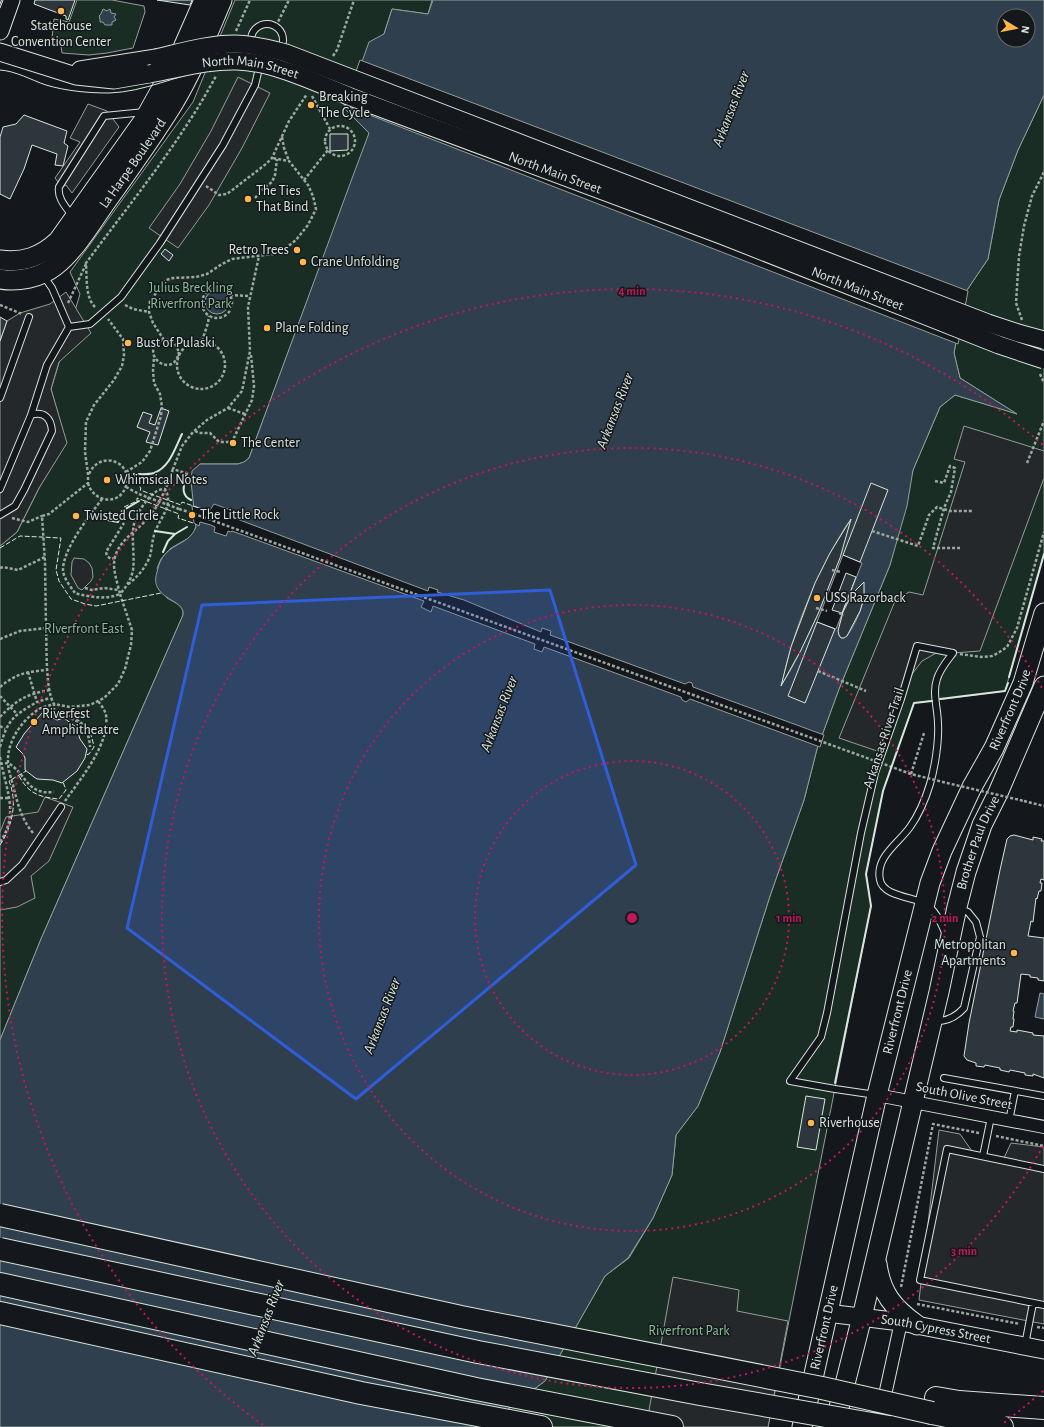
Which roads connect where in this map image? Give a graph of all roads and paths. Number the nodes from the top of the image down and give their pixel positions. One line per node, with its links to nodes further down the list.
1 (11, 0): 7 (main road)
2 (204, 0): 14 (main road, La Harpe Boulevard)
3 (222, 0): 28 (main road, La Harpe Boulevard)
4 (250, 0): 8 (path)
5 (289, 0): 6 (path)
6 (276, 26): 10 (lane); 10 (lane)
7 (0, 31)
8 (235, 34)
9 (0, 52): 11 (main road, North Main Street)
10 (262, 56): 22 (lane)
11 (54, 70): 42 (main road, North Main Street, bridge); 48 (main road, North Main Street, bridge)
12 (217, 74): 27 (path)
13 (309, 91): 15 (path)
14 (148, 112): 24 (main road, La Harpe Boulevard); 24 (lane)
15 (330, 129): 17 (path); 17 (path)
16 (282, 137): 19 (path)
17 (328, 150): 21 (path)
18 (277, 159): 19 (path); 22 (path); 23 (path)
19 (289, 161): 21 (path)
20 (1044, 172): 39 (path)
21 (304, 180): 25 (path)
22 (200, 182): 32 (lane)
23 (255, 198)
24 (74, 219): 26 (main road, La Harpe Boulevard)
25 (259, 256): 31 (path); 34 (path)
26 (0, 260)
27 (86, 263): 35 (path); 36 (path)
28 (42, 274): 29 (main road, La Harpe Boulevard); 36 (lane)
29 (0, 279)
30 (230, 295): 31 (path); 37 (path); 37 (path)
31 (250, 296): 44 (path)
32 (117, 301): 34 (path); 35 (lane)
33 (0, 305): 38 (path)
34 (149, 312): 41 (path)
35 (102, 314): 40 (lane); 59 (path)
36 (63, 315): 40 (lane)
37 (209, 316): 43 (path)
38 (29, 317): 50 (lane)
39 (1024, 326)
40 (69, 327): 53 (lane)
41 (164, 340): 45 (path); 47 (path)
42 (1044, 340)
43 (202, 341): 46 (path); 46 (path)
44 (250, 351): 51 (path); 52 (path)
45 (179, 352): 46 (path); 47 (path)
46 (179, 356)
47 (154, 357): 58 (path)
48 (1042, 366): 49 (path)
49 (1044, 383)
50 (0, 398)
51 (228, 408): 52 (path); 55 (path)
52 (245, 414): 55 (path)
53 (31, 415): 64 (lane); 69 (lane)
54 (1044, 421): 56 (path)
55 (195, 431): 57 (path)
56 (1028, 464)
57 (173, 469): 60 (path); 65 (path)
58 (126, 472): 59 (path); 63 (path)
59 (88, 474): 62 (path)
60 (188, 474)
61 (935, 481): 67 (path)
62 (88, 483): 66 (path); 70 (path)
63 (126, 487): 66 (path); 120 (path, bridge)
64 (0, 489)
65 (165, 489): 72 (path); 72 (path); 81 (path)
66 (102, 499): 84 (path)
67 (944, 508): 68 (path); 73 (path); 75 (path)
68 (974, 511)
69 (1, 516): 70 (path)
70 (42, 516): 76 (path)
71 (124, 523): 77 (path)
72 (134, 531): 77 (path); 81 (path)
73 (872, 531)
74 (1044, 532): 92 (path)
75 (960, 548)
76 (45, 557): 78 (path); 90 (path)
77 (115, 558): 83 (path)
78 (0, 568)
79 (832, 570): 80 (path)
80 (841, 572)
81 (128, 585): 84 (path)
82 (85, 588): 83 (path)
83 (119, 590): 84 (path)
84 (120, 594): 104 (path)
85 (816, 608): 86 (path)
86 (827, 610)
87 (839, 613): 89 (path)
88 (1044, 614): 96 (main road, Riverfront Drive)
89 (844, 615)
90 (46, 628): 91 (path); 93 (path)
91 (0, 639)
92 (953, 653): 129 (lane); 135 (lane)
93 (47, 670): 95 (path); 99 (path)
94 (818, 671): 100 (path)
95 (28, 672): 97 (path); 101 (path)
96 (1024, 683): 98 (street); 129 (main road, Riverfront Drive)
97 (0, 687)
98 (1044, 687): 130 (main road, Brother Paul Drive)
99 (50, 690): 101 (path); 103 (path)
100 (866, 691)
101 (35, 692): 105 (path); 107 (path)
102 (0, 696): 107 (path)
103 (50, 698): 105 (path); 106 (path)
104 (98, 701): 106 (path); 125 (path)
105 (37, 702): 108 (path)
106 (54, 704): 114 (path); 116 (path)
107 (10, 707): 108 (path); 109 (path)
108 (17, 714): 111 (path)
109 (0, 718)
110 (0, 726): 111 (path)
111 (5, 729): 113 (path)
112 (924, 733): 120 (path)
113 (0, 747)
114 (90, 747)
115 (0, 757): 117 (path)
116 (8, 763): 117 (path); 121 (path); 126 (path)
117 (1, 764): 123 (path)
118 (884, 764): 119 (path, Arkansas River Trail)
119 (882, 770)
120 (911, 774): 124 (path, bridge)
121 (54, 792)
122 (0, 798): 123 (path)
123 (10, 798): 127 (path)
124 (1044, 806)
125 (61, 807): 126 (lane)
126 (39, 839): 128 (lane)
127 (0, 842)
128 (0, 882)
129 (924, 903): 131 (lane); 135 (main road, Riverfront Drive)
130 (957, 907): 131 (main road, Brother Paul Drive); 132 (lane)
131 (949, 944): 132 (main road, Brother Paul Drive)
132 (933, 1021): 137 (main road, Brother Paul Drive)
133 (944, 1078): 134 (lane)
134 (1015, 1091): 136 (lane); 139 (lane)
135 (877, 1095): 137 (street, South Olive Street); 154 (main road, Riverfront Drive)
136 (1044, 1096)
137 (913, 1102): 138 (street, South Olive Street); 147 (main road)
138 (990, 1117): 139 (street, South Olive Street); 141 (lane)
139 (1009, 1121): 140 (street, South Olive Street)
140 (1044, 1127)
141 (987, 1135): 142 (path); 143 (lane); 149 (path)
142 (1044, 1146)
143 (983, 1156): 144 (lane); 150 (lane)
144 (1044, 1169)
145 (0, 1215): 161 (highway, bridge)
146 (0, 1249): 168 (highway, bridge)
147 (876, 1256): 155 (main road); 156 (main road)
148 (0, 1284): 164 (highway)
149 (900, 1293)
150 (1033, 1303): 152 (lane); 157 (lane)
151 (913, 1304): 157 (path)
152 (1044, 1306)
153 (0, 1313): 163 (highway)
154 (827, 1313): 155 (main road, South Cypress Street); 165 (main road, Riverfront Drive)
155 (862, 1317): 156 (main road, South Cypress Street); 166 (main road)
156 (909, 1324): 159 (main road, South Cypress Street); 167 (street)
157 (1029, 1326): 158 (path); 159 (lane)
158 (1044, 1328)
159 (1024, 1346): 160 (main road, South Cypress Street)
160 (1044, 1350)
161 (934, 1406): 162 (highway); 169 (highway)
162 (1044, 1408)
163 (541, 1427)
164 (672, 1427)
165 (802, 1427)
166 (834, 1427)
167 (878, 1427)
168 (889, 1427)
169 (1002, 1427)

